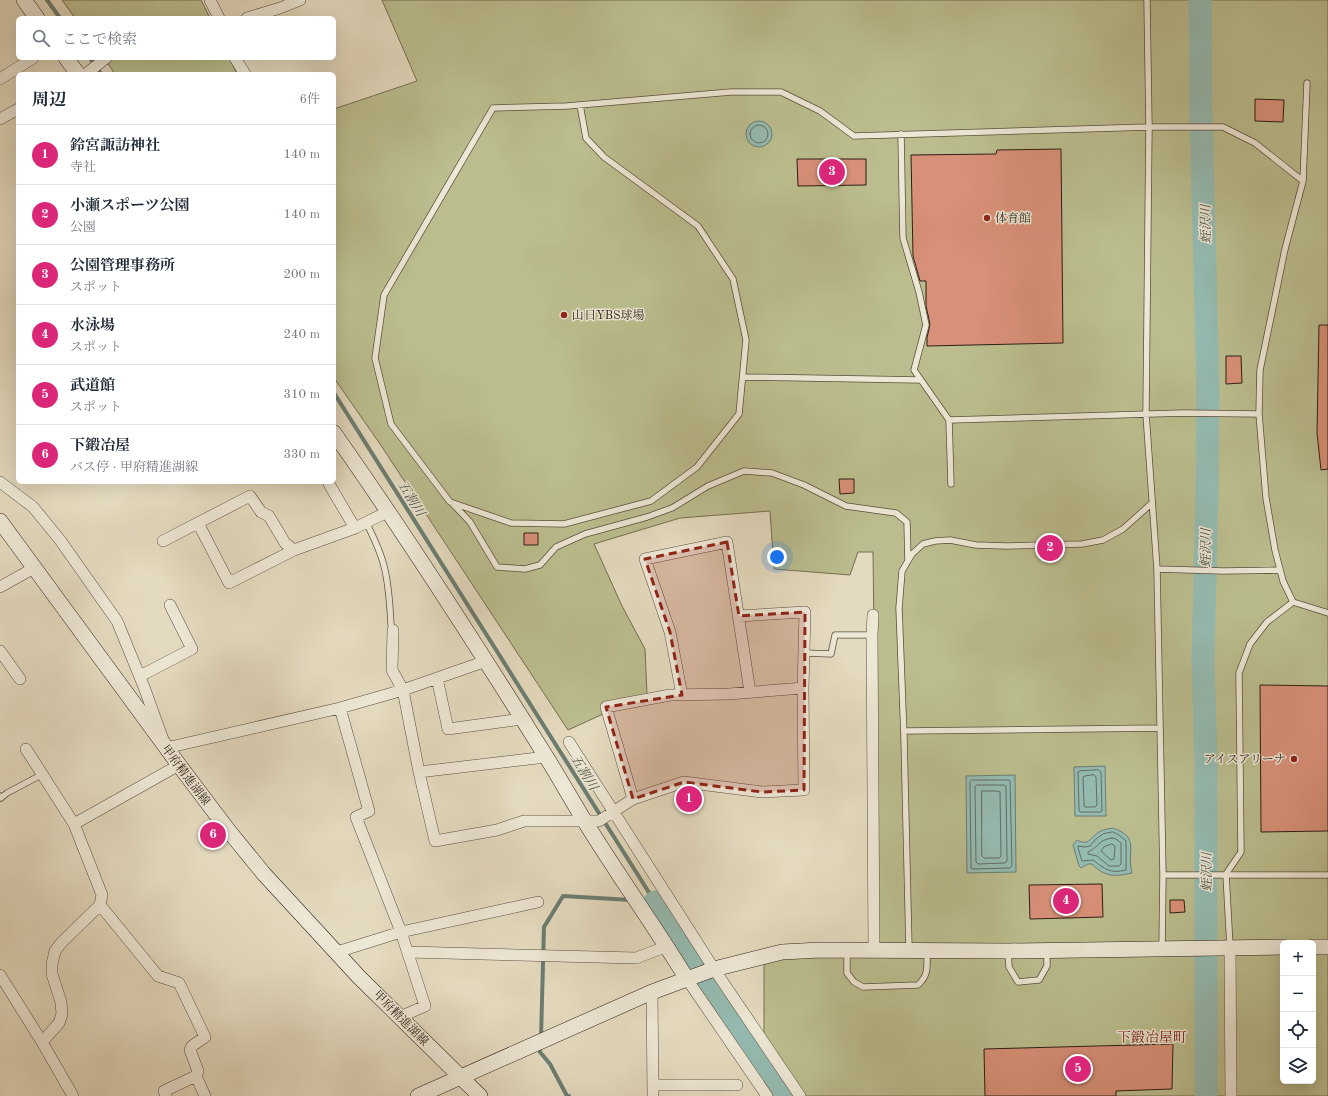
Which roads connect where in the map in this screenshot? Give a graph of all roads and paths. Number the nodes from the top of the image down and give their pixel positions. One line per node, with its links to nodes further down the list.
1 (24, 0): 5 (street)
2 (210, 0): 6 (street)
3 (300, 0): 7 (street)
4 (1146, 0): 20 (lane)
5 (36, 16)
6 (218, 16)
7 (254, 16)
8 (30, 60): 15 (street)
9 (68, 60): 12 (street)
10 (236, 60): 14 (street)
11 (102, 61): 13 (street)
12 (82, 72)
13 (87, 72)
14 (244, 72)
15 (0, 79)
16 (1307, 83): 22 (lane)
17 (580, 105): 21 (lane); 23 (lane); 32 (lane)
18 (16, 110): 19 (street)
19 (0, 119)
20 (1149, 127): 21 (lane); 22 (lane); 25 (lane)
21 (901, 134): 24 (lane)
22 (1303, 181): 26 (lane)
23 (743, 377): 24 (lane); 32 (lane)
24 (921, 380): 27 (lane)
25 (1146, 414): 26 (lane); 27 (lane); 33 (lane)
26 (1259, 414): 44 (lane)
27 (949, 420): 31 (lane)
28 (336, 436): 34 (street)
29 (0, 482): 56 (street)
30 (329, 484): 38 (street)
31 (951, 484)
32 (450, 502): 41 (lane)
33 (1152, 503): 41 (lane); 43 (lane)
34 (389, 511): 35 (street); 55 (street)
35 (366, 522): 38 (street); 51 (lane)
36 (198, 523): 39 (street); 40 (street); 40 (street)
37 (2, 527): 42 (street, 甲府精進湖線)
38 (355, 528): 40 (street)
39 (163, 541)
40 (294, 550)
41 (908, 562): 66 (lane)
42 (34, 568): 45 (street); 68 (street, 甲府精進湖線)
43 (1157, 569): 44 (lane); 65 (lane)
44 (1280, 570): 46 (lane)
45 (0, 587)
46 (1293, 602): 48 (lane); 79 (lane)
47 (170, 605): 56 (street)
48 (1328, 613)
49 (738, 616): 54 (street); 61 (street); 62 (street)
50 (873, 616): 52 (street)
51 (393, 630): 60 (street)
52 (872, 635): 54 (lane); 92 (street)
53 (0, 651): 57 (street)
54 (804, 653): 59 (street)
55 (486, 660): 58 (street); 64 (street)
56 (140, 676): 68 (street)
57 (20, 678)
58 (437, 678): 60 (street); 64 (street)
59 (803, 688): 61 (street); 75 (street)
60 (403, 690): 63 (street); 72 (street)
61 (750, 692): 62 (street)
62 (682, 695): 75 (street)
63 (340, 708): 68 (street); 84 (street)
64 (522, 719): 70 (street)
65 (1160, 728): 66 (lane); 80 (lane)
66 (904, 731): 93 (lane)
67 (569, 742): 76 (street)
68 (166, 748): 71 (street, 甲府精進湖線)
69 (26, 749): 73 (street)
70 (546, 757): 72 (street); 77 (street)
71 (178, 765): 78 (street); 97 (street, 甲府精進湖線)
72 (419, 772): 77 (street)
73 (43, 774): 74 (lane); 78 (street)
74 (0, 796)
75 (633, 799): 76 (street)
76 (612, 813): 77 (street); 99 (street)
77 (592, 821): 85 (street)
78 (74, 824): 83 (street)
79 (1226, 874): 80 (lane); 81 (lane); 90 (lane)
80 (1163, 875): 89 (lane)
81 (1328, 875)
82 (538, 902): 84 (street)
83 (100, 905): 104 (street); 105 (street)
84 (401, 932): 97 (street); 98 (street)
85 (668, 946): 98 (street); 101 (street)
86 (1280, 947): 90 (street)
87 (1316, 947): 88 (street)
88 (1328, 947)
89 (1162, 948): 90 (street); 95 (street)
90 (1226, 948): 116 (street)
91 (847, 950): 92 (street); 94 (lane); 99 (street)
92 (874, 950): 93 (street)
93 (909, 950): 94 (street)
94 (927, 950): 96 (street)
95 (1047, 950): 96 (street); 96 (lane)
96 (1008, 951)
97 (337, 952): 103 (street, 甲府精進湖線)
98 (408, 952): 103 (street)
99 (712, 970): 101 (street); 115 (street)
100 (0, 976): 104 (street)
101 (691, 978): 102 (street); 114 (street)
102 (652, 992): 106 (street); 108 (street)
103 (400, 1018): 106 (street, 甲府精進湖線)
104 (42, 1042): 109 (street)
105 (196, 1076): 110 (street); 111 (street)
106 (461, 1077): 112 (street); 113 (street, 甲府精進湖線)
107 (737, 1085): 108 (street)
108 (653, 1091)
109 (73, 1096)
110 (166, 1096)
111 (205, 1096)
112 (418, 1096)
113 (480, 1096)
114 (767, 1096)
115 (800, 1096)
116 (1231, 1096)

